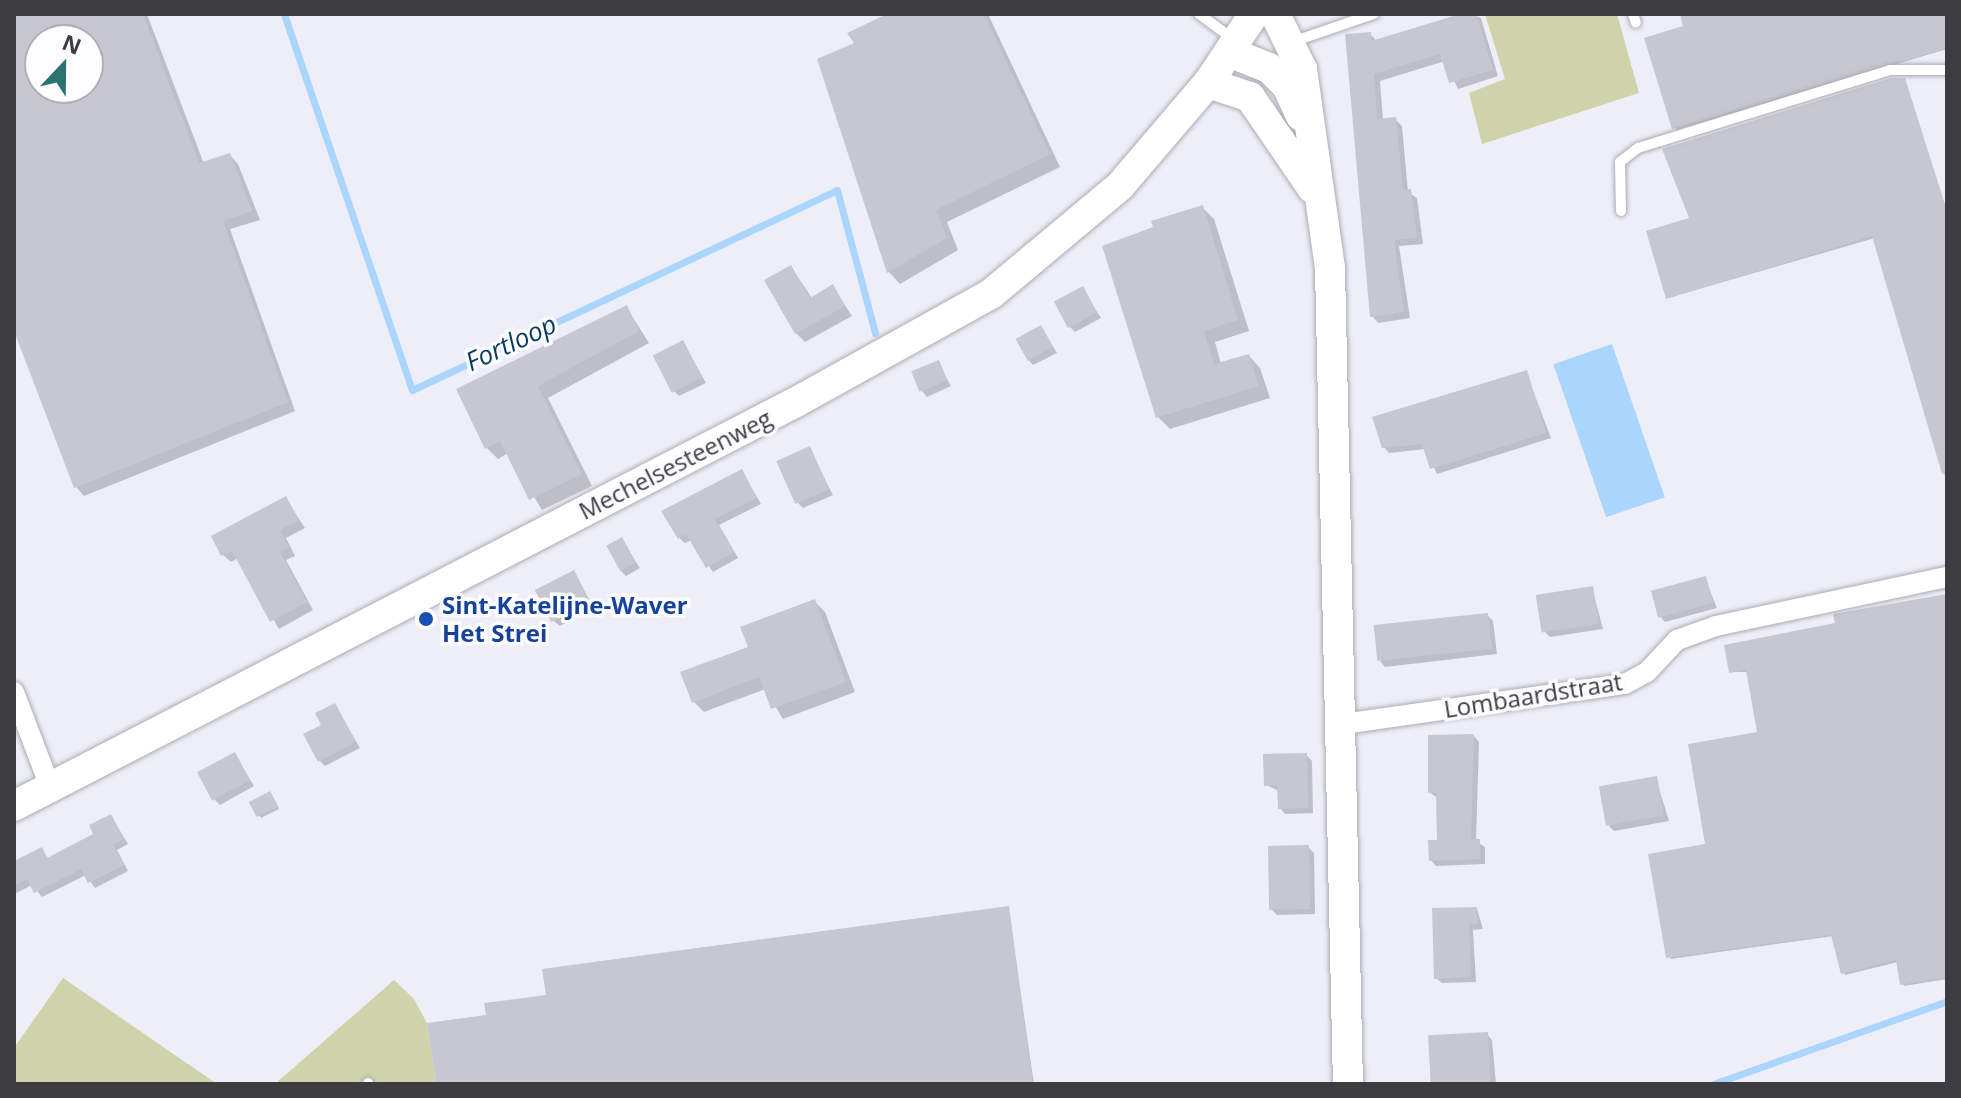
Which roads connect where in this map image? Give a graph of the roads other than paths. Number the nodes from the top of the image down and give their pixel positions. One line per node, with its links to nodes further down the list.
1 (1199, 14): 6 (lane)
2 (1254, 14): 6 (street, Mechelsesteenweg)
3 (1275, 14): 5 (street)
4 (1374, 14): 5 (lane)
5 (1291, 42): 9 (street)
6 (1233, 46): 8 (street, Mechelsesteenweg); 9 (street)
7 (1947, 70): 11 (lane)
8 (1208, 83): 10 (street); 15 (street, Mechelsesteenweg)
9 (1309, 133): 10 (street)
10 (1324, 207): 14 (street)
11 (1621, 211)
12 (1947, 577): 14 (street, Lombaardstraat)
13 (14, 692): 15 (street)
14 (1336, 725): 17 (street)
15 (50, 787): 16 (street, Mechelsesteenweg)
16 (14, 806)
17 (1348, 1084)

